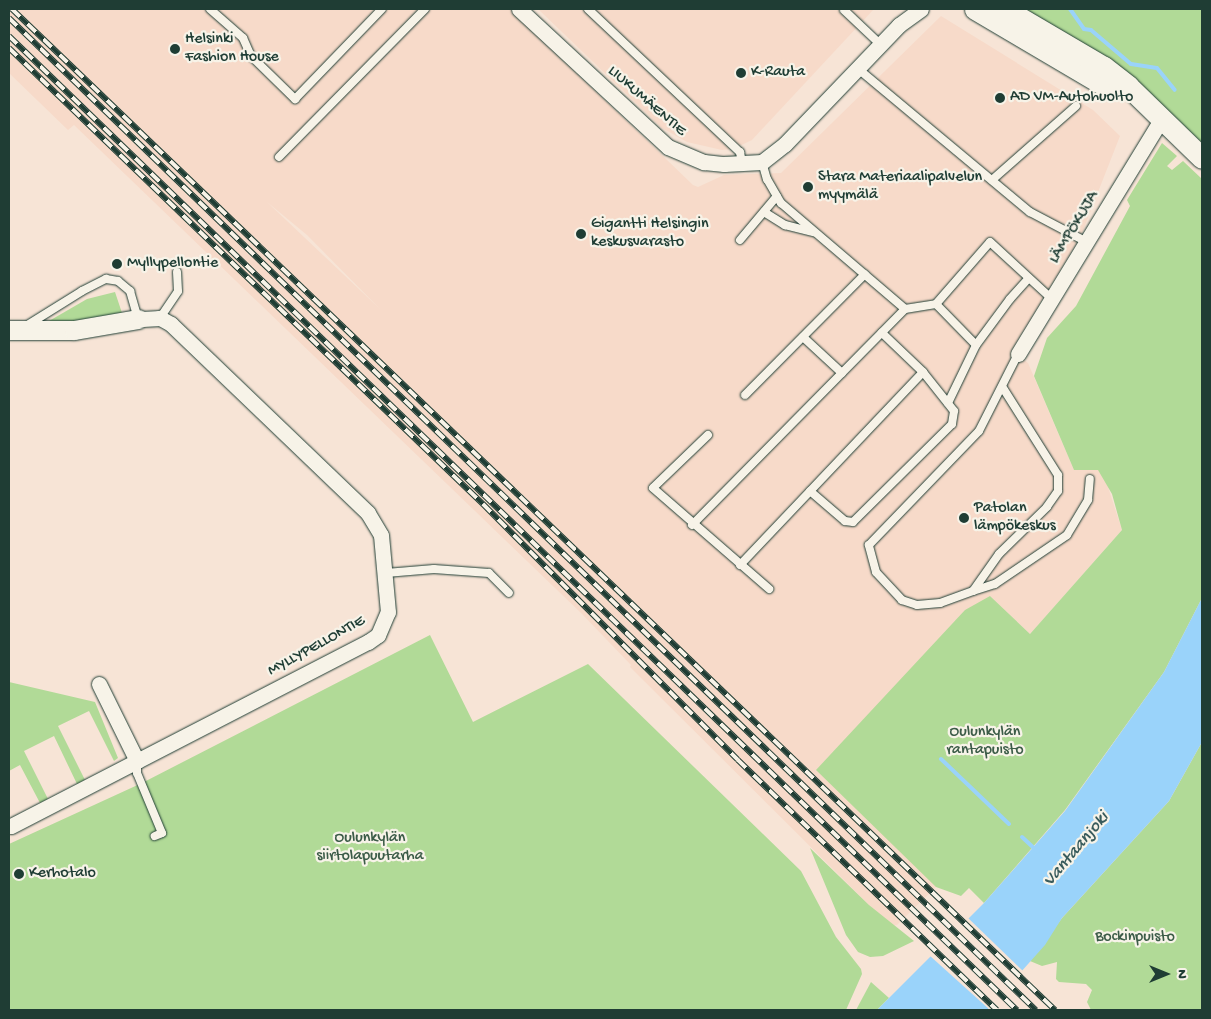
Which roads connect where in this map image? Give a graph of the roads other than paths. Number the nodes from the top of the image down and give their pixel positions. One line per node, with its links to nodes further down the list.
1 (210, 9): 2 (lane)
2 (382, 9)
3 (425, 9): 17 (lane)
4 (519, 9): 20 (street, LIUKUMÄENTIE)
5 (588, 9): 20 (lane)
6 (906, 9): 11 (street)
7 (921, 9): 11 (street)
8 (975, 9): 14 (main road)
9 (1005, 9): 14 (main road)
10 (844, 10): 12 (lane)
11 (899, 25): 12 (street)
12 (880, 44): 13 (street)
13 (858, 68): 19 (street); 21 (lane)
14 (1143, 104): 16 (main road)
15 (1076, 106): 21 (lane)
16 (1161, 120): 18 (main road); 26 (street, LÄMPÖKUJA)
17 (279, 158)
18 (1202, 158)
19 (762, 162): 20 (street, LIUKUMÄENTIE); 22 (lane)
20 (742, 164)
21 (992, 180): 26 (lane)
22 (777, 196): 23 (lane); 24 (lane)
23 (764, 212): 24 (lane); 25 (lane)
24 (816, 232): 28 (lane)
25 (740, 240)
26 (1087, 242): 30 (street, LÄMPÖKUJA)
27 (177, 272): 33 (lane)
28 (865, 274): 32 (lane); 37 (lane)
29 (1029, 278): 30 (lane); 31 (lane); 38 (lane)
30 (1052, 299): 39 (street, LÄMPÖKUJA)
31 (936, 304): 32 (lane); 38 (lane)
32 (905, 309): 36 (lane)
33 (160, 318): 34 (street); 50 (street, MYLLYPELLONTIE)
34 (138, 319): 35 (street); 35 (lane)
35 (14, 331)
36 (882, 333): 40 (lane); 41 (lane)
37 (803, 337): 41 (lane); 43 (lane)
38 (976, 345): 44 (lane)
39 (1018, 354): 42 (lane)
40 (923, 372): 44 (lane); 47 (lane)
41 (842, 373): 48 (lane)
42 (1003, 388): 52 (lane); 52 (lane)
43 (745, 395)
44 (948, 404): 47 (lane)
45 (708, 435): 48 (lane)
46 (1090, 479): 52 (lane)
47 (810, 491): 49 (lane)
48 (692, 524): 49 (lane)
49 (740, 565): 51 (lane)
50 (386, 573): 53 (lane); 55 (street, MYLLYPELLONTIE)
51 (768, 589)
52 (973, 591)
53 (509, 593)
54 (99, 684): 55 (street)
55 (137, 761): 56 (street, MYLLYPELLONTIE); 57 (lane)
56 (11, 826)
57 (155, 836)

